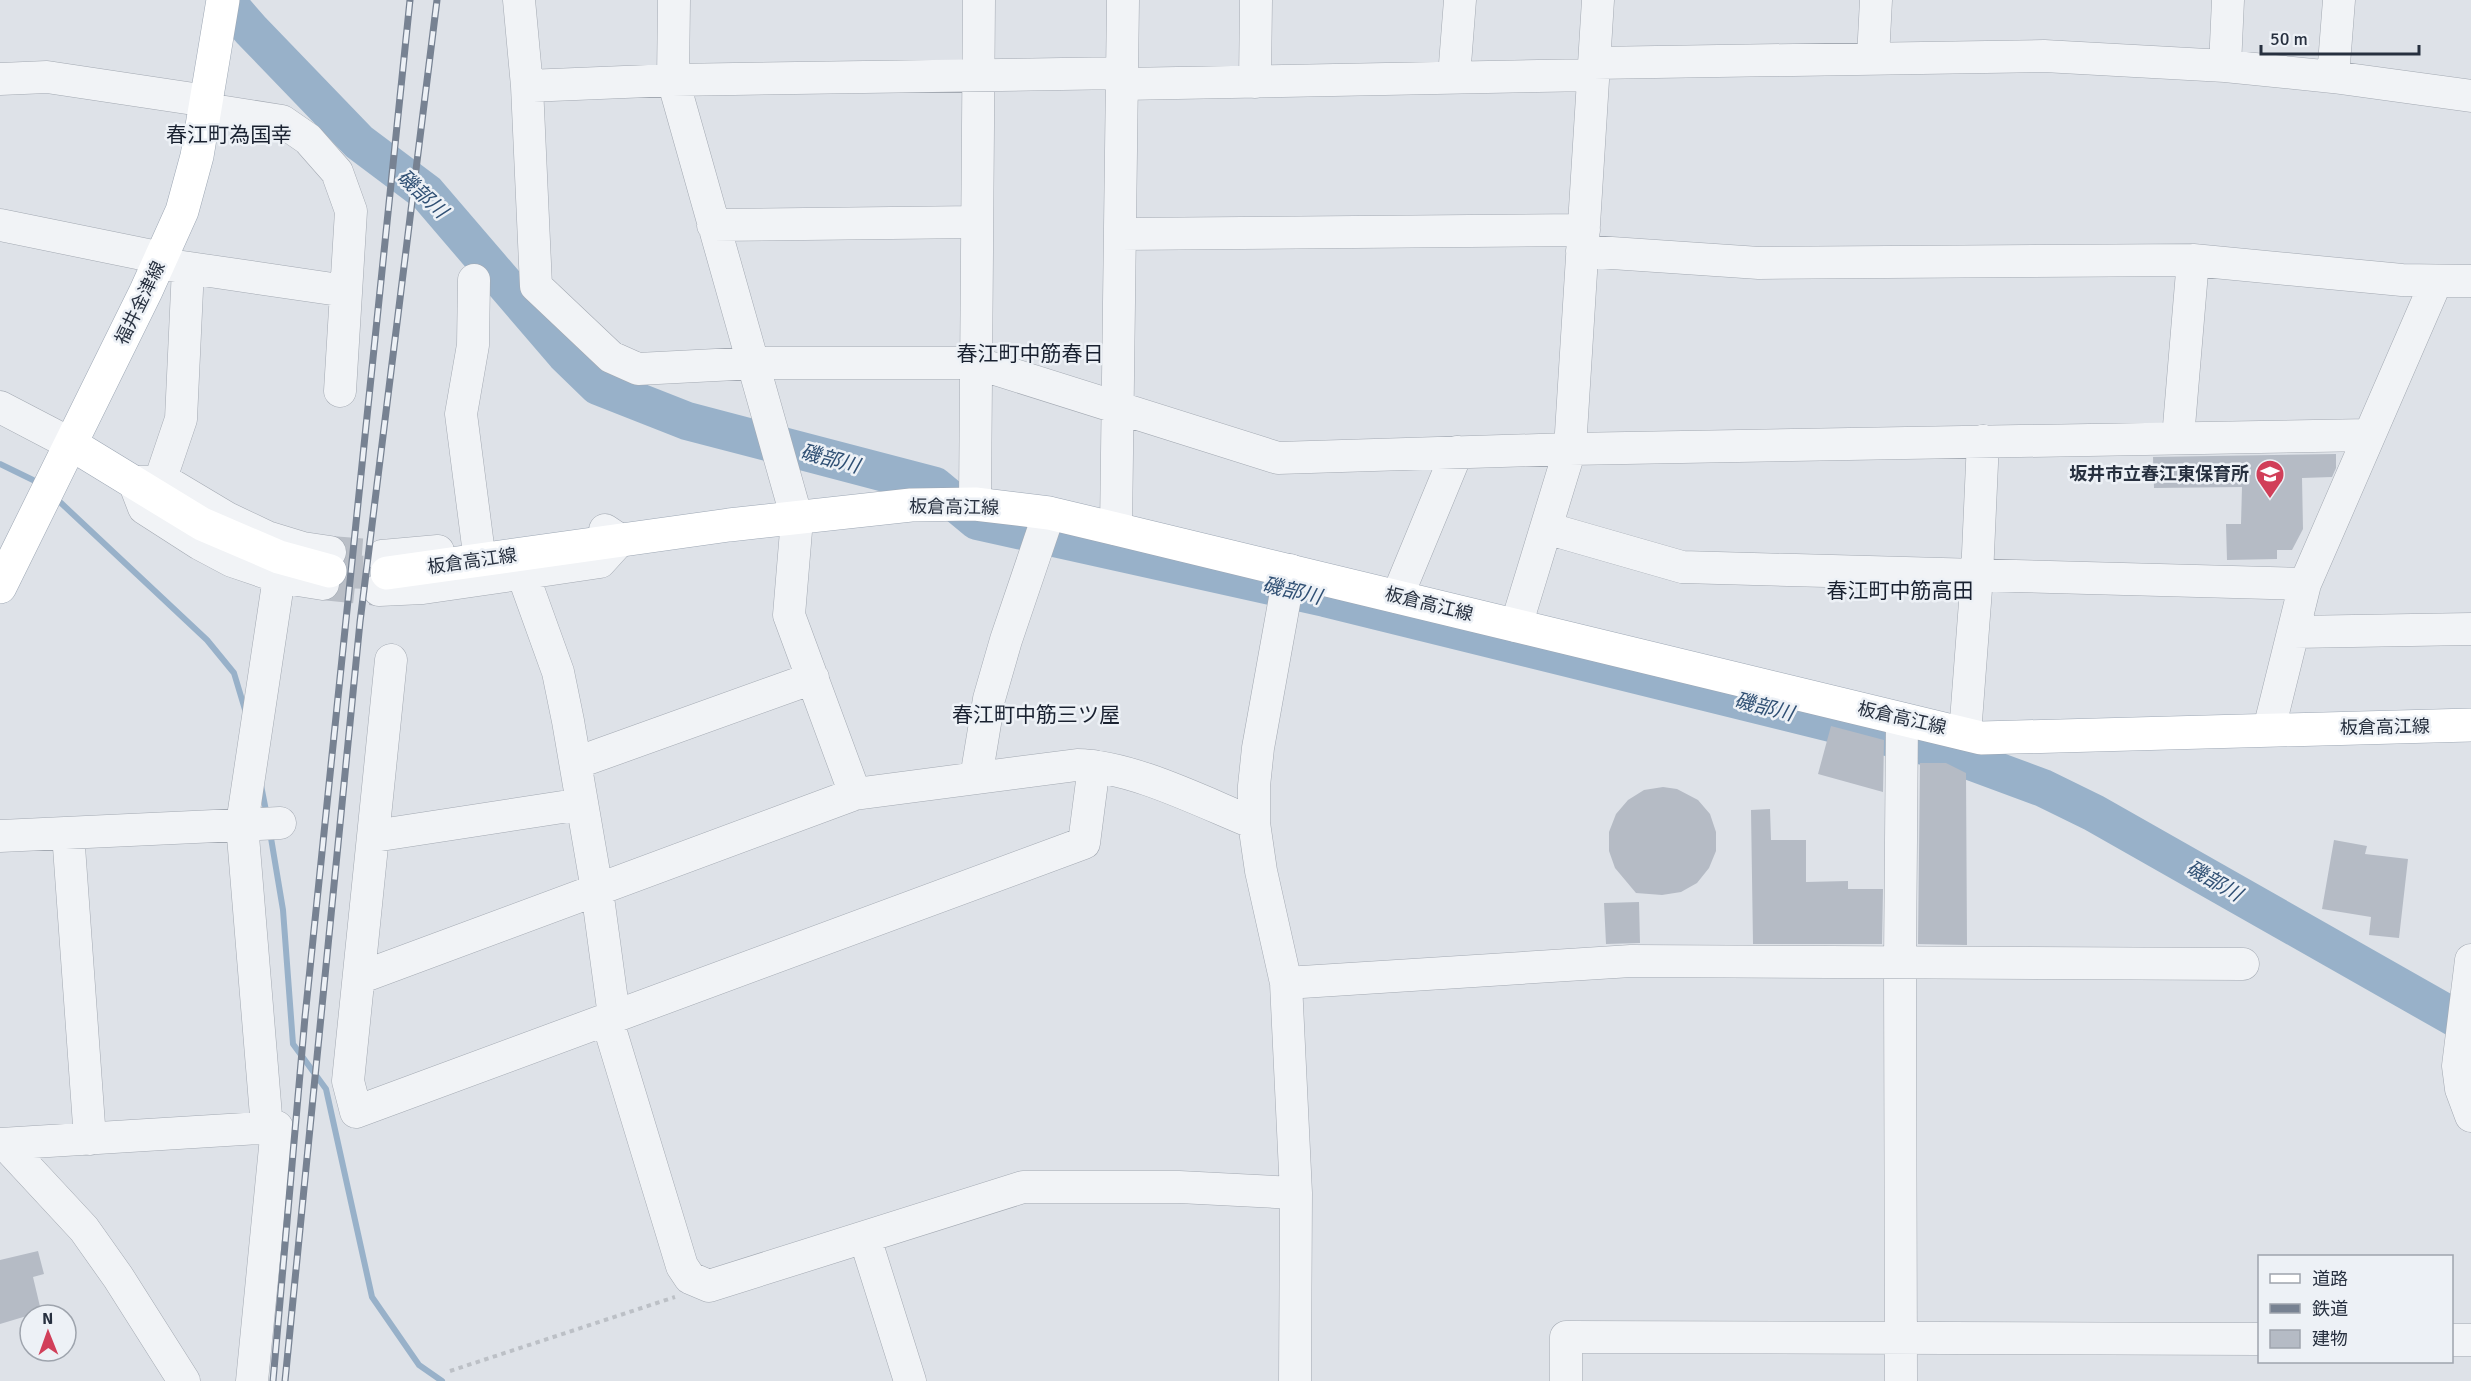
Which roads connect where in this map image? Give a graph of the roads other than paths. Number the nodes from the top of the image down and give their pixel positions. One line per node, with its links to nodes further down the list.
1 (223, 0): 24 (main road, 福井金津線)
2 (519, 0): 22 (street)
3 (674, 0): 20 (street)
4 (979, 0): 15 (street)
5 (1123, 0): 19 (street)
6 (1256, 0): 21 (street)
7 (1460, 0): 16 (street)
8 (1598, 0): 14 (street)
9 (1876, 0): 12 (street)
10 (2228, 0): 13 (street)
11 (2339, 0): 17 (street)
12 (1873, 58): 13 (street); 14 (street)
13 (2225, 66): 17 (street)
14 (1594, 69): 16 (street); 29 (street)
15 (978, 74): 19 (street); 20 (street); 25 (street)
16 (1454, 77): 21 (street)
17 (2333, 77): 23 (street)
18 (0, 79): 24 (street)
19 (1123, 79): 21 (street); 28 (street)
20 (673, 80): 22 (street); 27 (street)
21 (1255, 82)
22 (527, 86): 36 (street)
23 (2471, 96)
24 (206, 105): 31 (main road, 福井金津線); 35 (street)
25 (977, 222): 27 (street); 37 (street)
26 (0, 225): 31 (street)
27 (713, 225): 36 (street)
28 (1121, 234): 29 (street); 40 (street)
29 (1583, 240): 30 (street); 45 (street)
30 (2193, 260): 34 (street); 42 (street)
31 (169, 263): 35 (street); 44 (main road, 福井金津線); 47 (street)
32 (474, 280): 54 (street)
33 (2471, 281): 34 (street)
34 (2436, 282): 41 (street)
35 (346, 291): 38 (street)
36 (754, 363): 37 (street); 50 (street)
37 (976, 363): 40 (street); 48 (street)
38 (340, 391)
39 (0, 407): 44 (street)
40 (1118, 408): 46 (street); 52 (street)
41 (2369, 435): 42 (street); 61 (street)
42 (2178, 438): 43 (street)
43 (1983, 441): 45 (street); 59 (street)
44 (71, 444): 47 (main road); 62 (main road, 福井金津線)
45 (1570, 448): 46 (street); 51 (street)
46 (1457, 452): 63 (street)
47 (147, 481): 55 (main road); 60 (street)
48 (975, 504): 49 (main road, 板倉高江線); 50 (main road, 板倉高江線)
49 (1049, 513): 52 (main road, 板倉高江線); 75 (street)
50 (796, 519): 53 (main road, 板倉高江線); 68 (street)
51 (1546, 528): 59 (street); 64 (street)
52 (1116, 529): 56 (main road, 板倉高江線)
53 (620, 540): 54 (street); 57 (street); 58 (main road, 板倉高江線)
54 (478, 546): 58 (street)
55 (328, 569): 60 (street)
56 (1290, 570): 63 (main road, 板倉高江線); 79 (street)
57 (522, 572): 58 (street); 73 (street)
58 (383, 573)
59 (1977, 576): 61 (street); 72 (street)
60 (279, 577): 80 (street)
61 (2306, 584): 66 (street)
62 (0, 587)
63 (1398, 597): 64 (main road, 板倉高江線)
64 (1516, 626): 69 (main road, 板倉高江線)
65 (2471, 629): 66 (street)
66 (2294, 632): 71 (street)
67 (391, 660): 83 (street)
68 (813, 678): 73 (street); 76 (street)
69 (1902, 719): 72 (main road, 板倉高江線); 86 (street)
70 (2471, 725): 71 (main road, 板倉高江線)
71 (2269, 729): 72 (main road, 板倉高江線)
72 (1965, 734)
73 (576, 764): 77 (street)
74 (1094, 766): 75 (street); 79 (street); 90 (street)
75 (976, 778): 76 (street)
76 (855, 794): 84 (street)
77 (582, 804): 83 (street); 84 (street)
78 (280, 823): 80 (street)
79 (1254, 823): 89 (street)
80 (243, 824): 81 (street); 92 (street)
81 (68, 833): 82 (street); 93 (street)
82 (0, 836)
83 (374, 836): 88 (street)
84 (597, 890): 88 (street); 90 (street)
85 (2471, 960): 91 (street)
86 (1900, 963): 87 (street); 89 (street); 97 (street)
87 (2243, 964)
88 (359, 978): 90 (street)
89 (1286, 983): 95 (street)
90 (610, 1018): 96 (street)
91 (2471, 1116)
92 (267, 1128): 93 (street); 102 (street)
93 (90, 1139): 94 (street)
94 (2, 1144): 101 (street)
95 (1296, 1193): 96 (street); 104 (street)
96 (865, 1238): 103 (street)
97 (1901, 1336): 98 (street); 105 (street); 106 (street)
98 (2258, 1339)
99 (2453, 1340): 100 (street)
100 (2471, 1340)
101 (184, 1381)
102 (252, 1381)
103 (910, 1381)
104 (1295, 1381)
105 (1566, 1381)
106 (1901, 1381)

